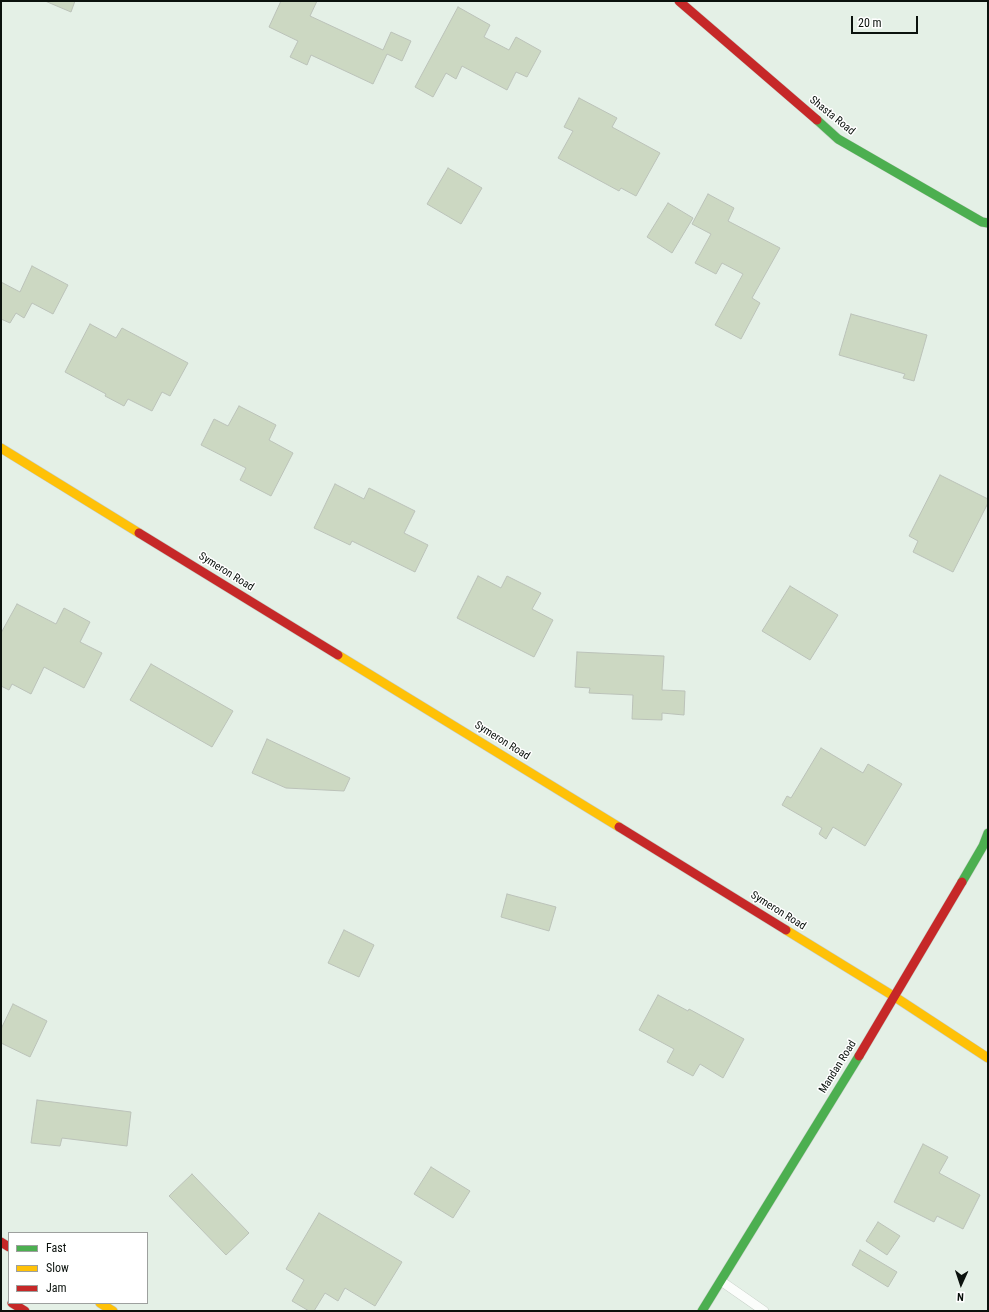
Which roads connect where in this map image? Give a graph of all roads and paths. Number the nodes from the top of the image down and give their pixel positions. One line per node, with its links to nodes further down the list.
1 (679, 1): 2 (street, Shasta Road)
2 (988, 223)
3 (1, 448): 5 (street, Symeron Road)
4 (988, 833): 5 (street, Mandan Road)
5 (895, 997): 6 (street, Symeron Road); 7 (street, Mandan Road)
6 (988, 1058)
7 (721, 1281): 12 (street, Mandan Road); 13 (lane)
8 (14, 1304): 10 (street)
9 (102, 1304): 11 (street)
10 (25, 1311)
11 (113, 1311)
12 (702, 1311)
13 (764, 1311)

